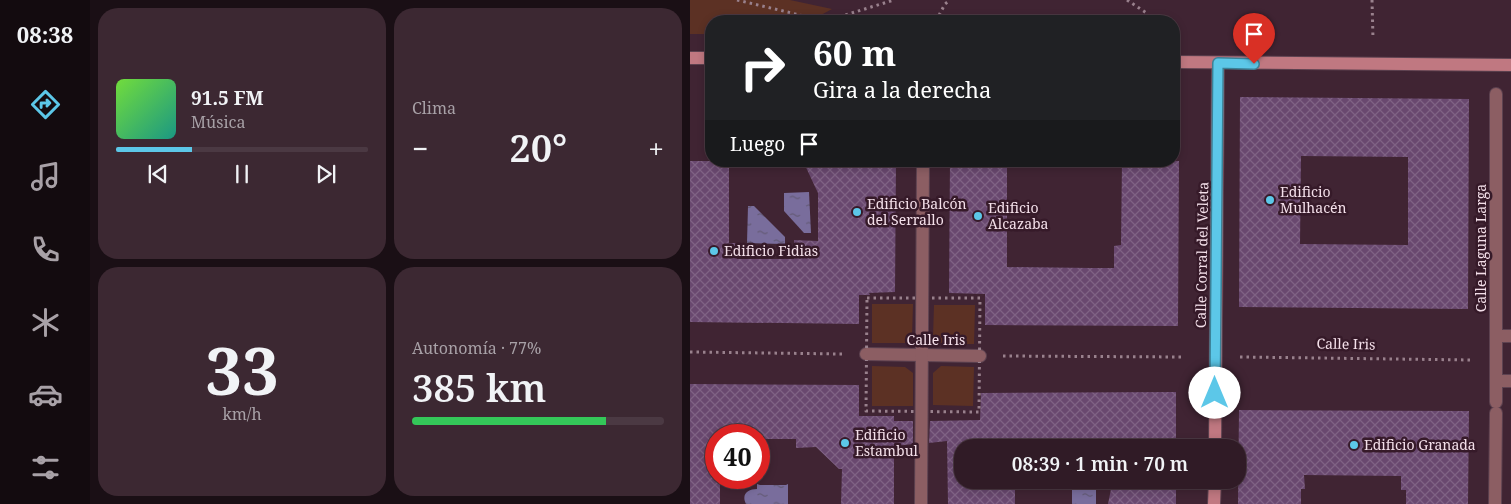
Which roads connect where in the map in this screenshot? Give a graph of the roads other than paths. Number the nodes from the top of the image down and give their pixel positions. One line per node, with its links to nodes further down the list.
1 (690, 58): 2 (street)
2 (705, 58)
3 (1180, 62): 4 (street)
4 (1218, 63): 5 (street); 15 (street, Calle Corral del Veleta)
5 (1511, 65)
6 (1496, 94): 8 (street, Calle Laguna Larga)
7 (923, 167): 11 (street)
8 (1496, 336): 9 (street); 13 (street, Calle Laguna Larga)
9 (1511, 336)
10 (866, 354): 11 (street, Calle Iris)
11 (921, 355): 12 (street, Calle Iris); 17 (street)
12 (980, 356)
13 (1496, 381): 14 (street); 19 (street, Calle Laguna Larga)
14 (1511, 381)
15 (1215, 439)
16 (1215, 489): 18 (street)
17 (921, 504)
18 (1214, 504)
19 (1495, 504)

